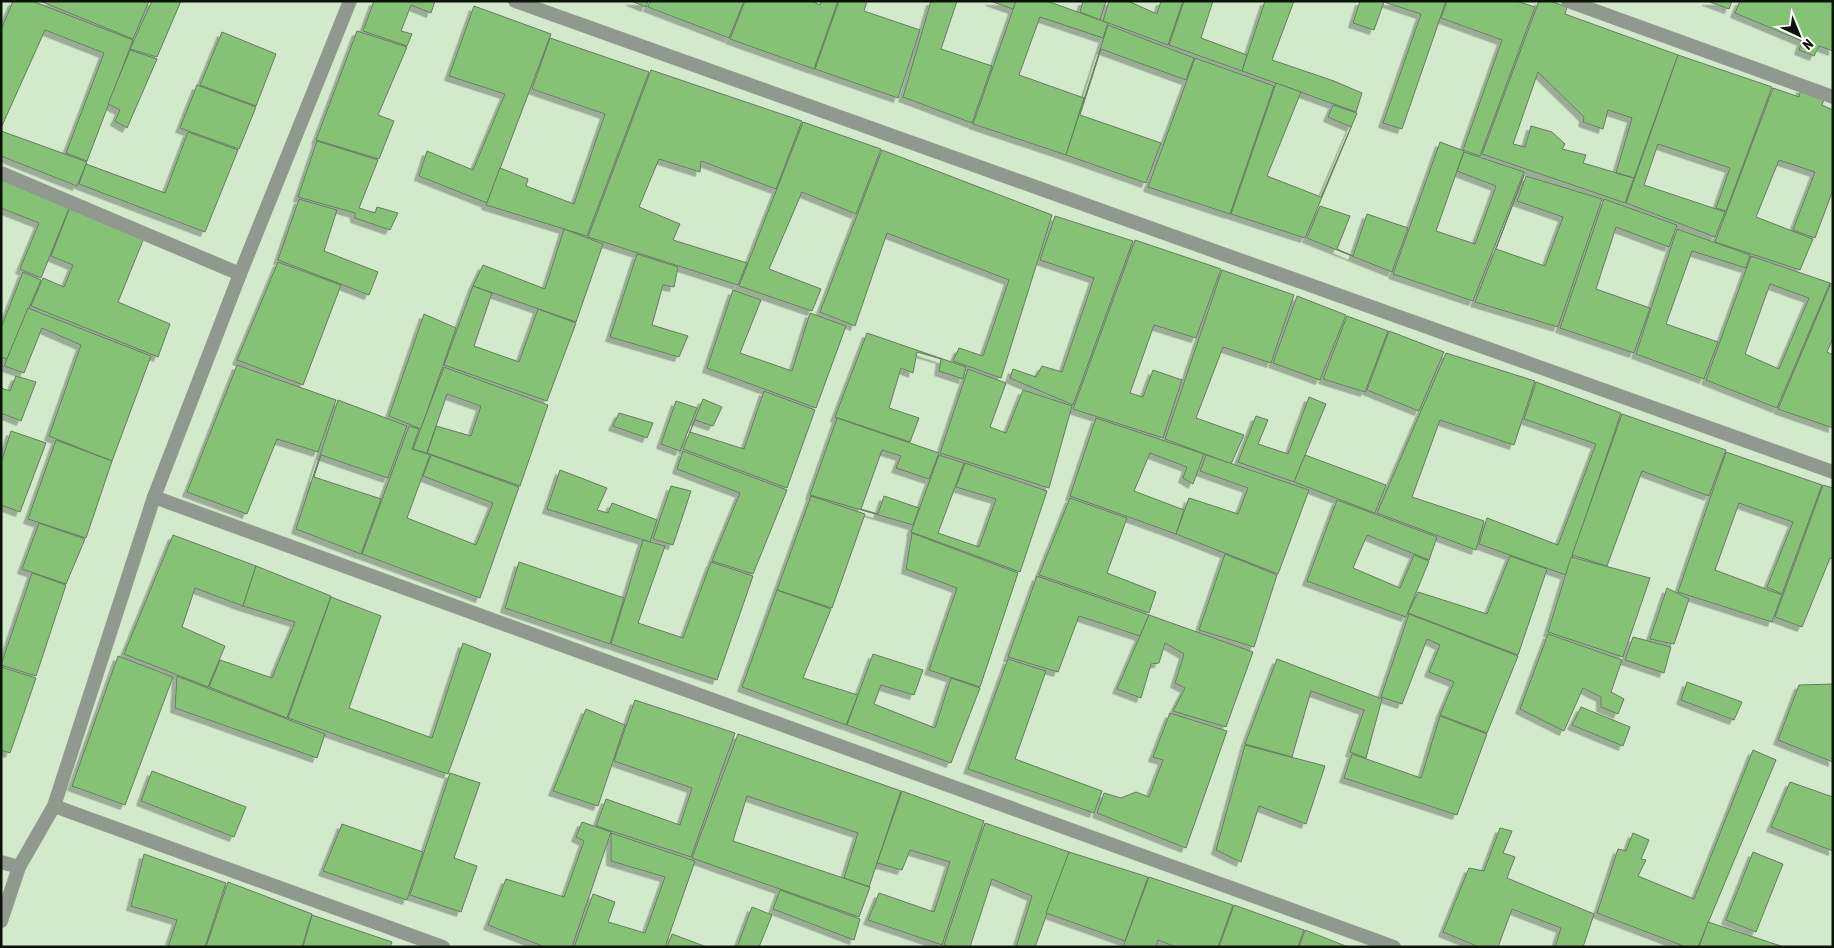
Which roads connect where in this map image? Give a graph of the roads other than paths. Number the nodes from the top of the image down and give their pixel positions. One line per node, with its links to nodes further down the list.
1 (350, 1): 6 (street)
2 (515, 1): 7 (street)
3 (1568, 1): 4 (street)
4 (1833, 97)
5 (1, 173): 6 (street)
6 (240, 274): 8 (street)
7 (1833, 472)
8 (154, 497): 9 (street); 14 (street)
9 (54, 806): 11 (street); 13 (street)
10 (1, 862): 11 (street)
11 (19, 867): 12 (street)
12 (1, 921)
13 (443, 947)
14 (1394, 947)

